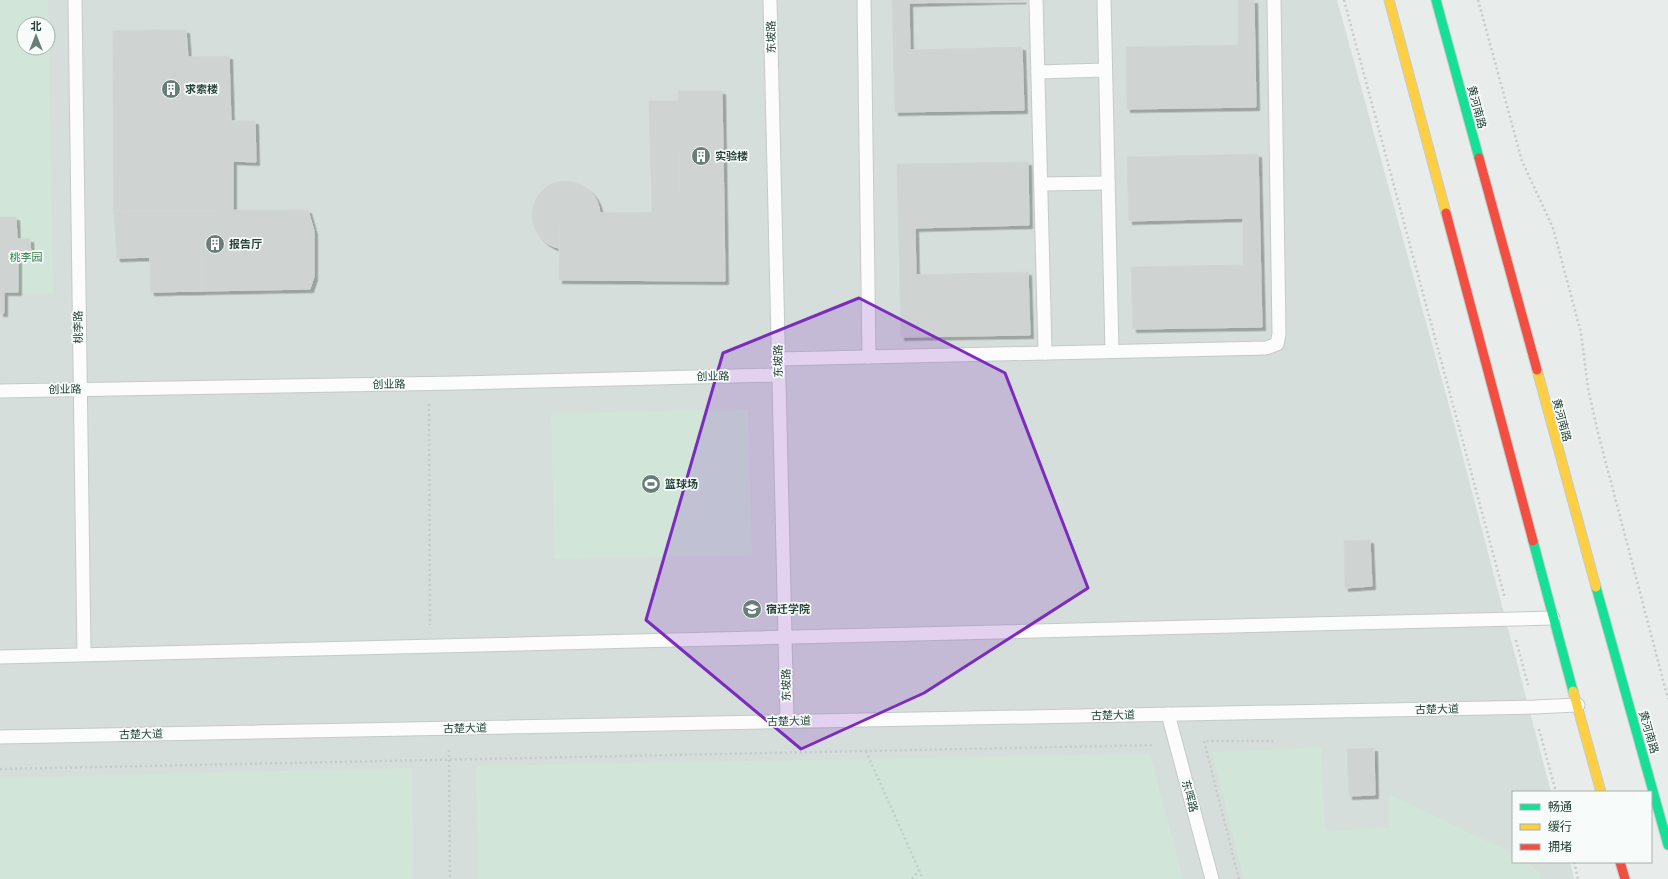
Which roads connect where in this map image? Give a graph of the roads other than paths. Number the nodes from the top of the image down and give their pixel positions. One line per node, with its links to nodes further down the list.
1 (75, 0): 18 (lane, 桃李路)
2 (770, 0): 16 (lane, 东坡路)
3 (864, 0): 15 (lane)
4 (1036, 0): 10 (lane)
5 (1104, 0): 9 (lane)
6 (1274, 0): 13 (lane)
7 (1389, 0): 20 (main road)
8 (1436, 0): 29 (main road, 黄河南路)
9 (1105, 70): 10 (lane); 11 (lane)
10 (1038, 72): 12 (lane)
11 (1108, 183): 12 (lane); 13 (lane)
12 (1041, 184): 14 (lane)
13 (1112, 351): 14 (lane)
14 (1045, 353): 15 (lane)
15 (869, 356): 16 (lane)
16 (778, 359): 17 (lane, 东坡路)
17 (778, 375): 18 (lane, 创业路); 21 (lane, 东坡路)
18 (79, 389): 19 (lane, 创业路); 22 (lane, 桃李路)
19 (0, 391)
20 (1553, 618): 21 (lane); 24 (main road)
21 (785, 636): 22 (lane); 26 (lane, 东坡路)
22 (84, 654): 23 (lane)
23 (0, 657)
24 (1578, 705): 25 (lane, 古楚大道); 28 (main road)
25 (1168, 714): 26 (lane, 古楚大道); 31 (lane, 东晖路)
26 (787, 721): 27 (lane, 古楚大道)
27 (0, 736)
28 (1601, 791)
29 (1668, 845)
30 (1620, 863): 32 (main road)
31 (1212, 879)
32 (1625, 879)

